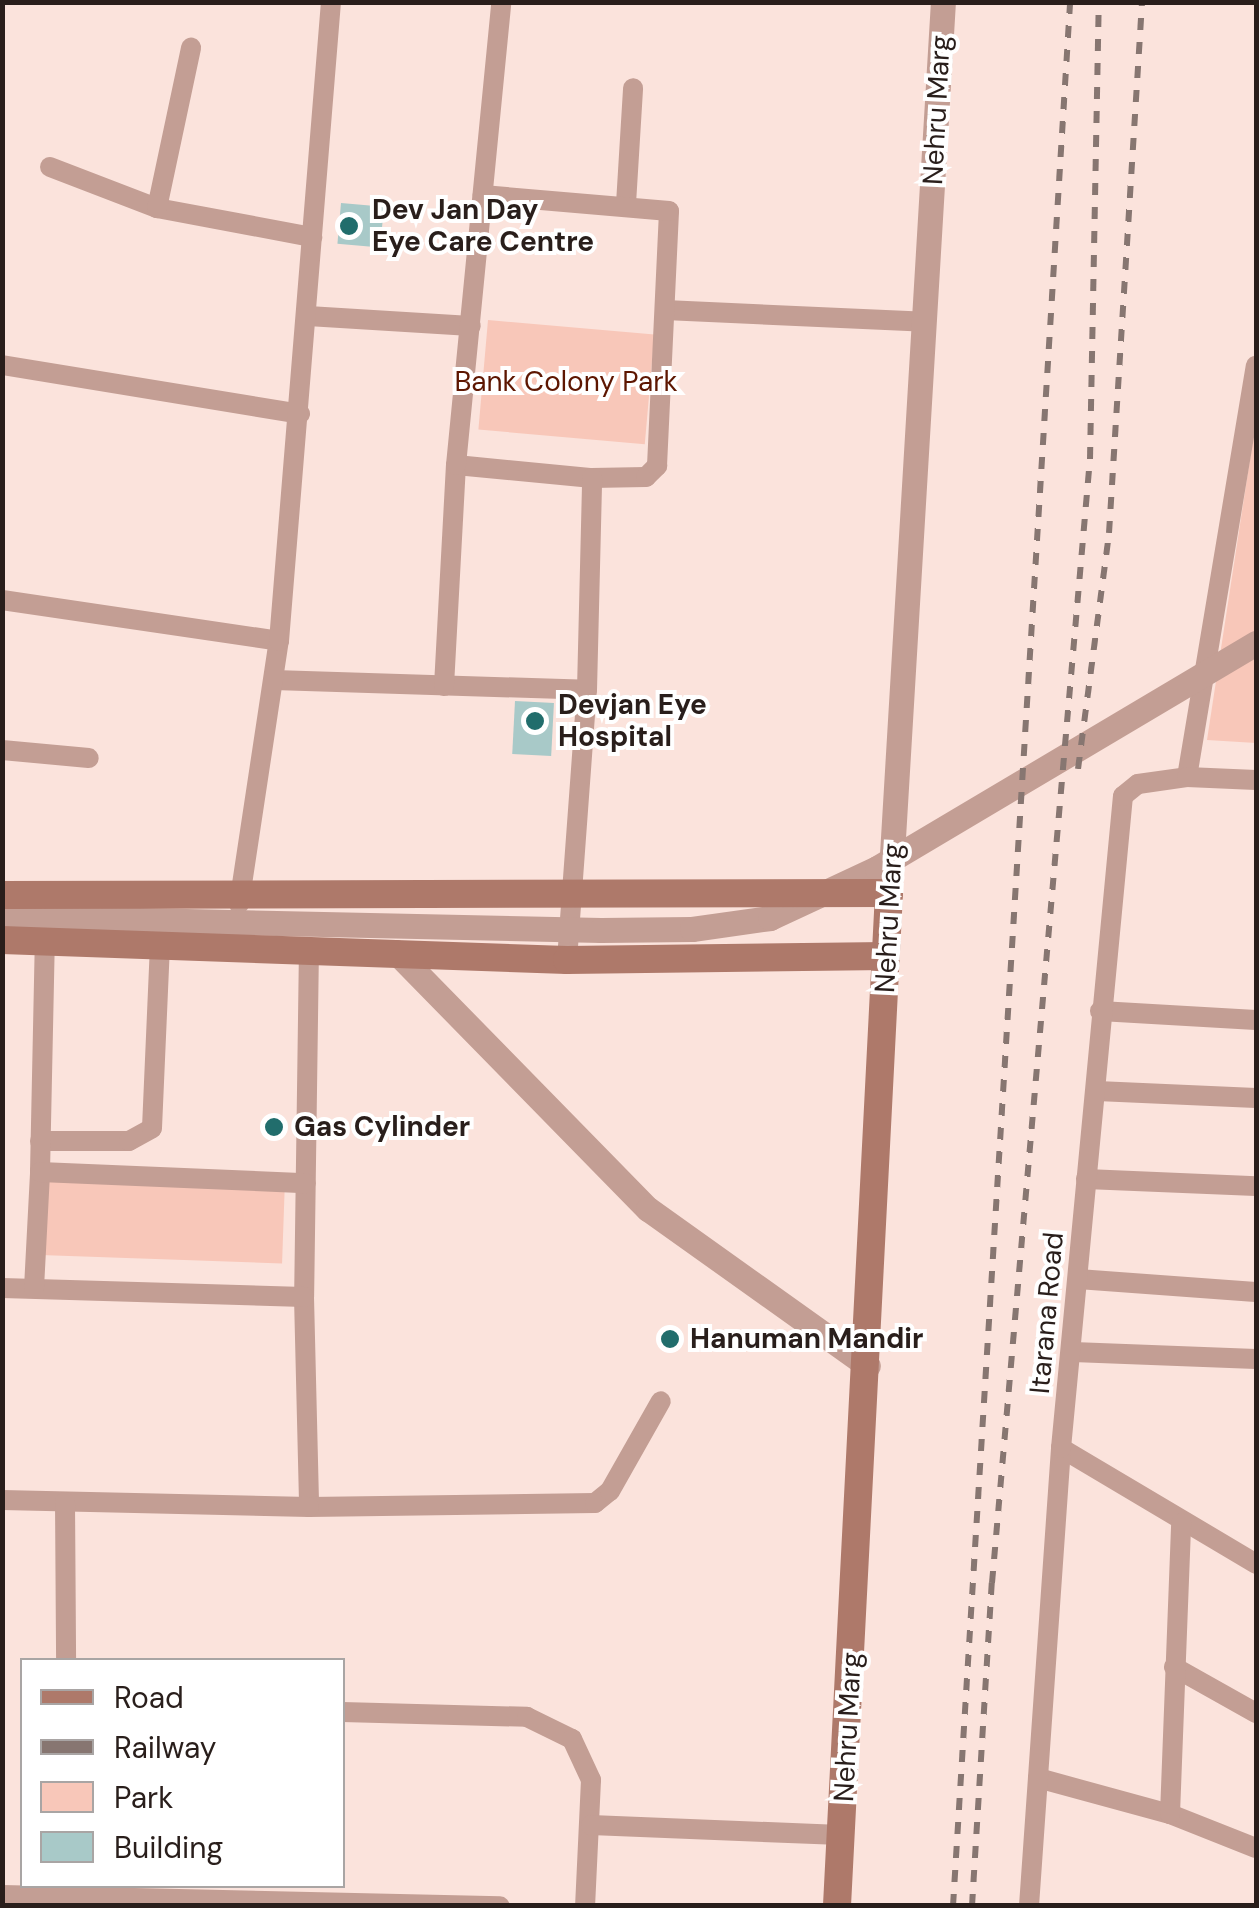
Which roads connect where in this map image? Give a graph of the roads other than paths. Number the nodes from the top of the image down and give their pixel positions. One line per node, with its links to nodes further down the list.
1 (331, 2): 10 (street)
2 (501, 2): 7 (street)
3 (943, 2): 13 (street, Nehru Marg)
4 (191, 48): 9 (street)
5 (633, 88): 8 (street)
6 (50, 167): 9 (street)
7 (482, 195): 8 (street); 14 (street)
8 (626, 204): 11 (street)
9 (157, 208): 10 (street)
10 (312, 237): 12 (street)
11 (665, 310): 13 (street); 19 (street)
12 (308, 316): 14 (street); 17 (street)
13 (925, 322): 30 (street, Nehru Marg)
14 (470, 326): 18 (street)
15 (2, 365): 17 (street)
16 (1256, 366): 28 (street)
17 (300, 414): 21 (street)
18 (456, 465): 19 (street); 24 (street)
19 (592, 478): 25 (street)
20 (2, 600): 21 (street)
21 (278, 641): 23 (street)
22 (1256, 643): 34 (street)
23 (274, 680): 24 (street); 32 (street)
24 (444, 686): 25 (street)
25 (587, 690): 33 (street)
26 (2, 750): 27 (street)
27 (88, 758)
28 (1187, 776): 29 (street); 43 (street, Itarana Road)
29 (1256, 780)
30 (889, 893): 33 (main road); 41 (main road, Nehru Marg)
31 (2, 894): 32 (main road)
32 (240, 895): 33 (main road); 38 (street)
33 (570, 898): 42 (street)
34 (2, 917)
35 (2, 940): 36 (main road)
36 (44, 941): 37 (main road); 47 (street)
37 (160, 944): 38 (main road); 47 (street)
38 (234, 946): 39 (main road)
39 (309, 947): 40 (main road); 50 (street)
40 (396, 952): 42 (main road); 59 (street)
41 (886, 956): 42 (main road); 59 (main road, Nehru Marg)
42 (567, 960)
43 (1100, 1011): 44 (street); 45 (street, Itarana Road)
44 (1256, 1020)
45 (1096, 1091): 46 (street); 49 (street, Itarana Road)
46 (1256, 1098)
47 (40, 1141): 48 (street)
48 (40, 1172): 50 (street); 54 (street)
49 (1086, 1179): 51 (street); 52 (street, Itarana Road)
50 (306, 1182): 56 (street)
51 (1256, 1186)
52 (1078, 1279): 55 (street); 57 (street, Itarana Road)
53 (2, 1288): 54 (street)
54 (34, 1288): 56 (street)
55 (1256, 1292)
56 (304, 1297): 64 (street)
57 (1073, 1352): 58 (street); 61 (street, Itarana Road)
58 (1256, 1359)
59 (868, 1366): 74 (main road, Nehru Marg)
60 (660, 1401): 64 (street)
61 (1061, 1448): 65 (street); 71 (street, Itarana Road)
62 (2, 1500): 63 (street)
63 (66, 1502): 64 (street); 67 (street)
64 (310, 1507)
65 (1181, 1523): 66 (street); 68 (street)
66 (1256, 1564)
67 (66, 1658)
68 (1174, 1667): 70 (street); 72 (street)
69 (345, 1712): 73 (street)
70 (1256, 1713)
71 (1038, 1778): 72 (street); 82 (street, Itarana Road)
72 (1170, 1814): 75 (street)
73 (591, 1825): 74 (street); 79 (street)
74 (842, 1834): 80 (main road, Nehru Marg); 81 (main road, Nehru Marg)
75 (1256, 1848)
76 (66, 1892): 77 (street); 78 (street)
77 (2, 1895)
78 (500, 1906)
79 (585, 1906)
80 (837, 1906)
81 (846, 1906)
82 (1030, 1906)

